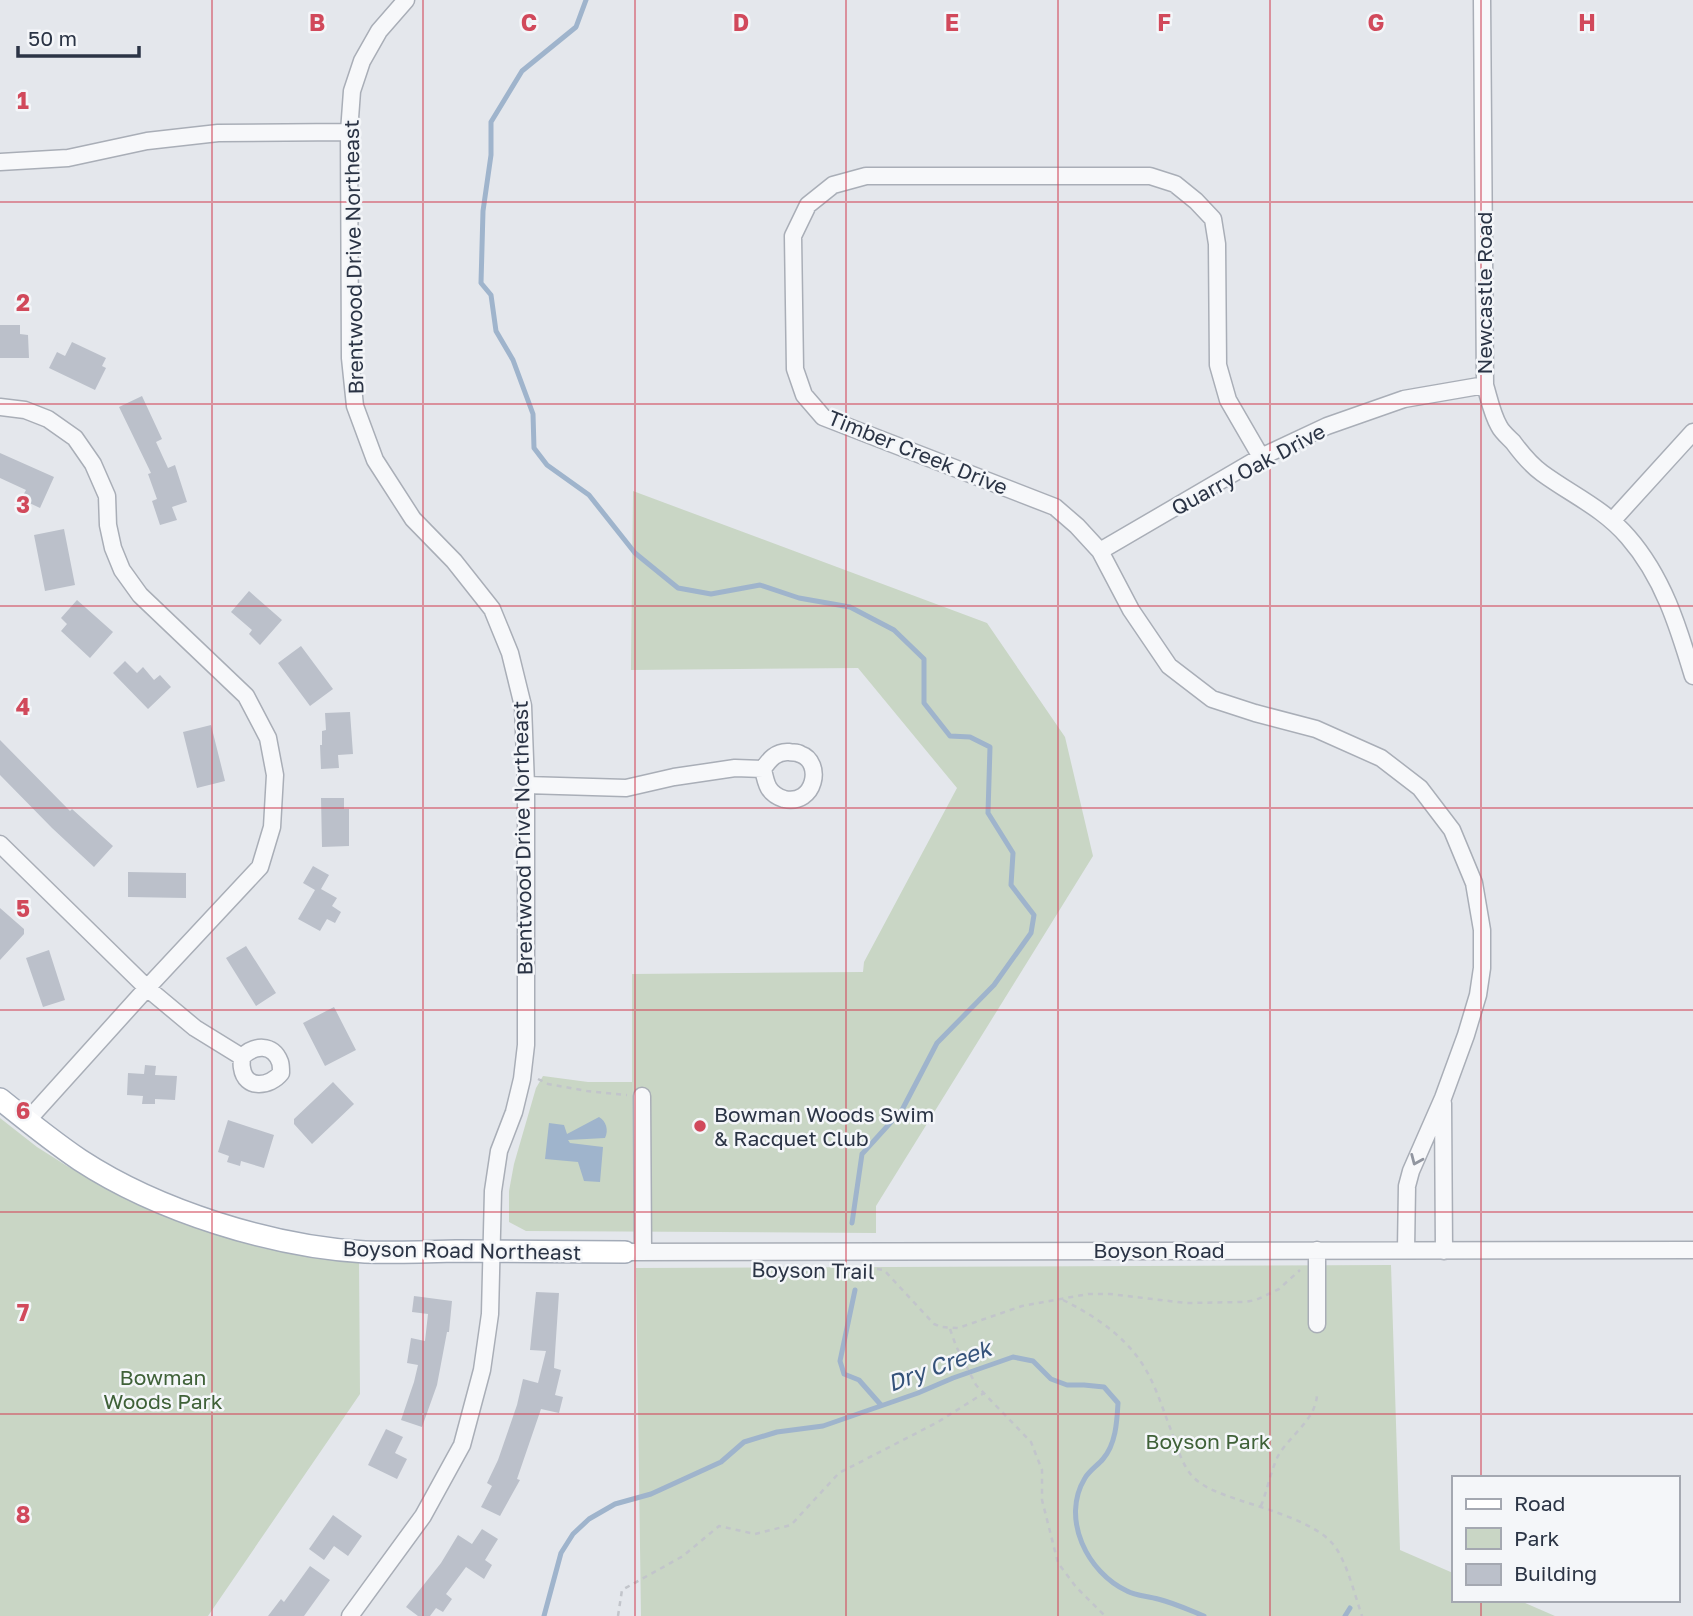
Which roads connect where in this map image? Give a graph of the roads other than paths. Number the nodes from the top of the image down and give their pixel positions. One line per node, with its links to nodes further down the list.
1 (406, 0): 3 (street, Brentwood Drive Northeast)
2 (1482, 0): 5 (street, Newcastle Road)
3 (349, 132): 4 (street); 13 (street, Brentwood Drive Northeast)
4 (0, 162)
5 (1485, 385): 8 (street, Quarry Oak Drive); 9 (street, Newcastle Road)
6 (0, 407): 15 (street)
7 (1693, 432): 9 (street)
8 (1261, 457): 10 (street, Quarry Oak Drive); 10 (street, Timber Creek Drive)
9 (1612, 521): 11 (street, Newcastle Road)
10 (1100, 551): 18 (street, Timber Creek Drive)
11 (1693, 676)
12 (763, 769): 13 (street)
13 (526, 785): 24 (street, Brentwood Drive Northeast)
14 (0, 844): 15 (street)
15 (147, 988): 16 (street); 20 (street)
16 (242, 1057)
17 (642, 1096): 26 (street)
18 (1443, 1098): 22 (street, Timber Creek Drive, one-way to 22); 25 (street, Timber Creek Drive)
19 (0, 1099): 20 (main road, Boyson Road Northeast)
20 (27, 1121): 24 (main road, Boyson Road Northeast)
21 (1317, 1250): 22 (street, Boyson Road); 26 (street, Boyson Road); 27 (street)
22 (1406, 1250): 25 (street, Boyson Road)
23 (1693, 1250): 25 (street, Boyson Road)
24 (491, 1251): 26 (main road, Boyson Road Northeast); 28 (street, Brentwood Drive Northeast)
25 (1444, 1251)
26 (634, 1252)
27 (1317, 1324)
28 (351, 1616)

